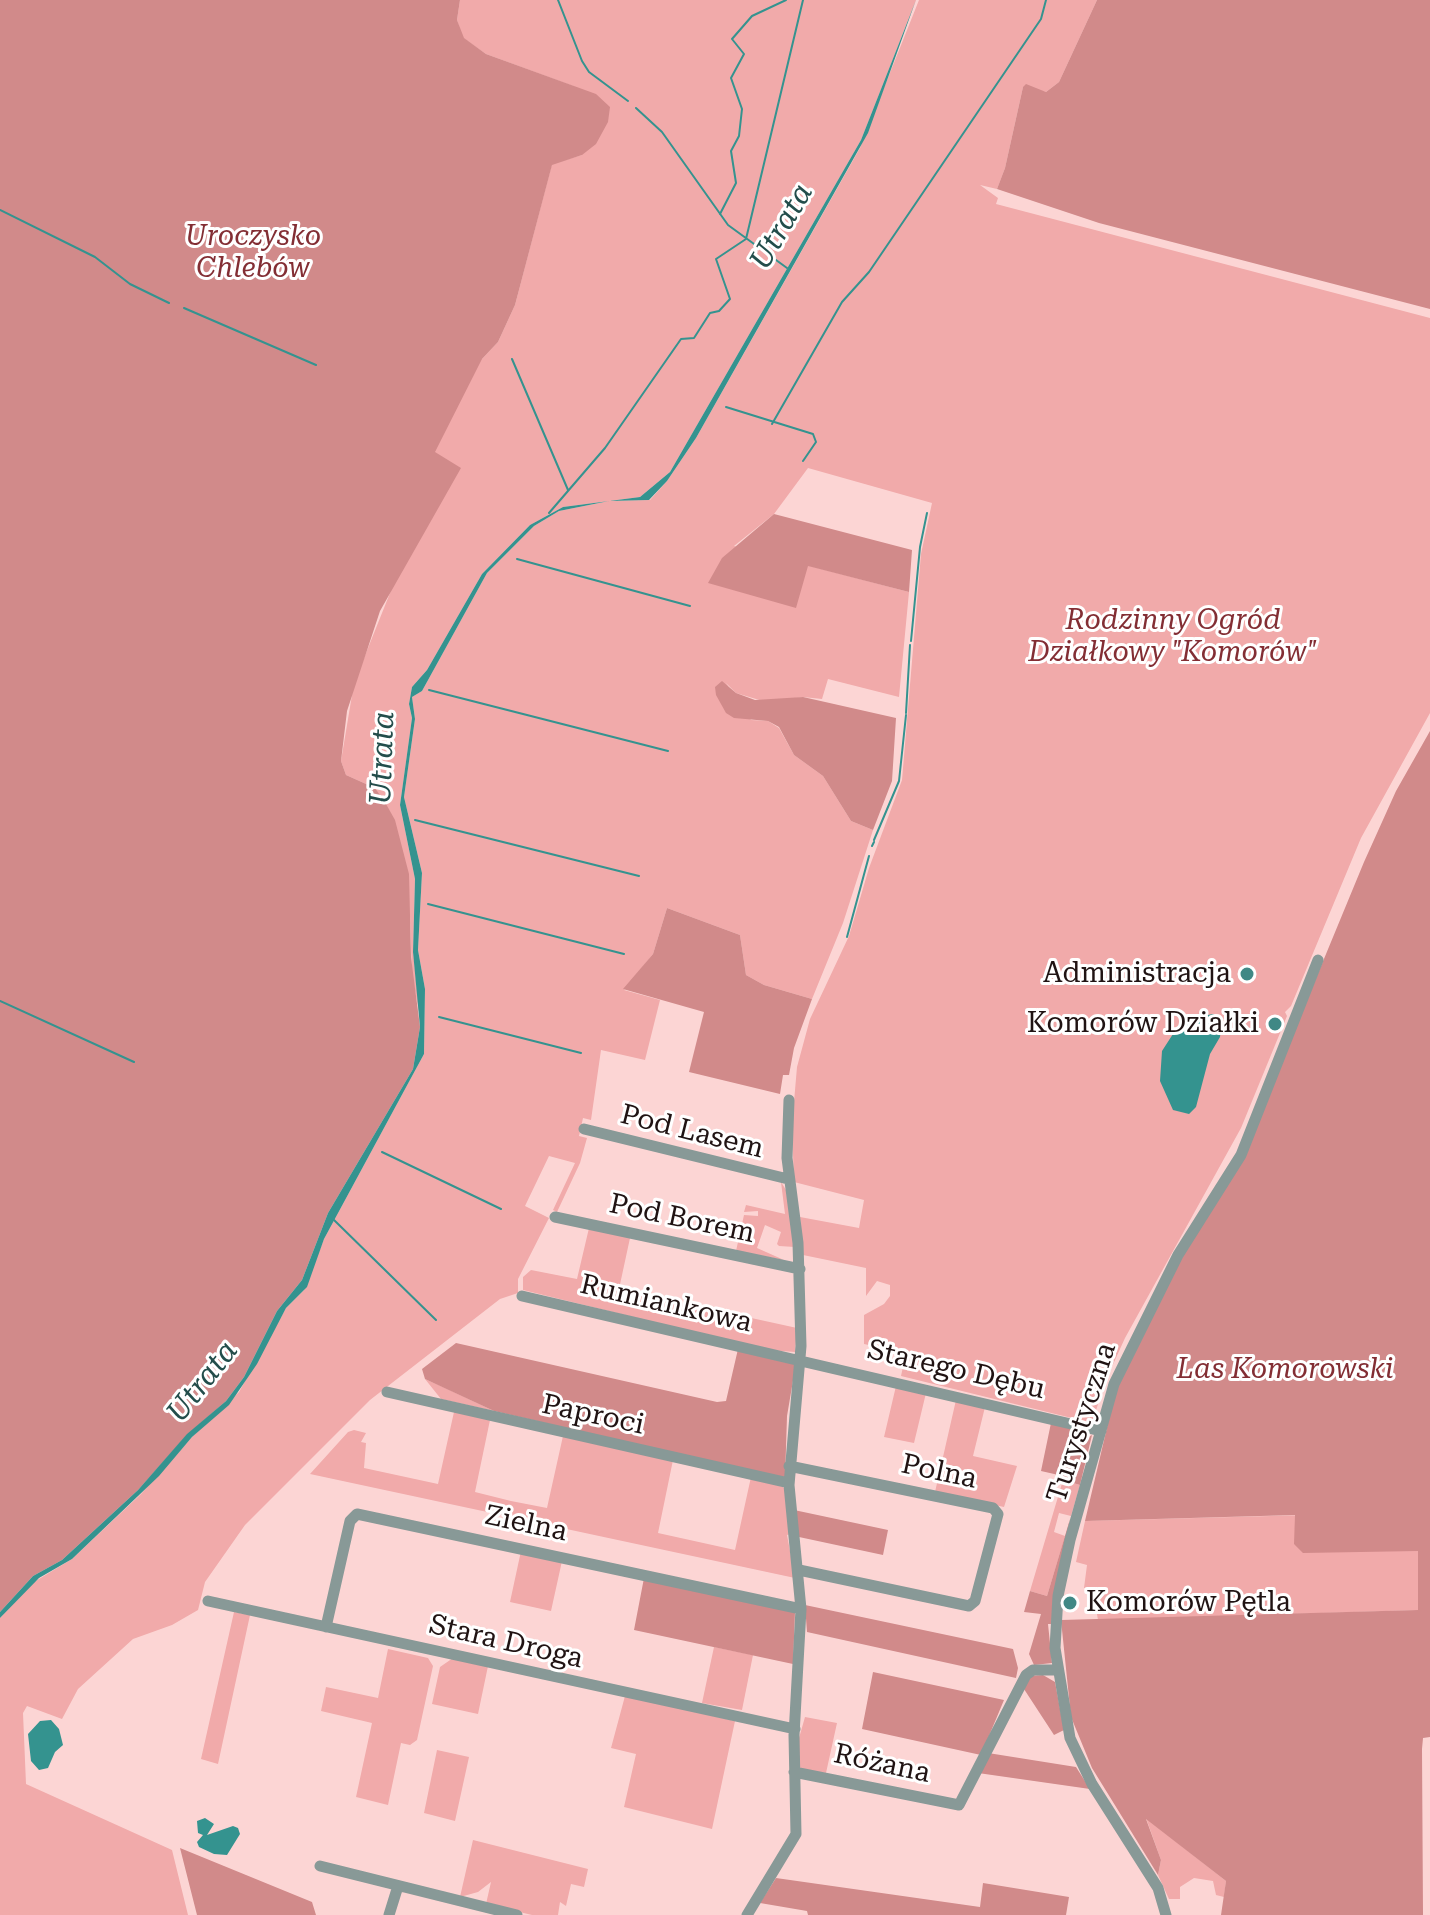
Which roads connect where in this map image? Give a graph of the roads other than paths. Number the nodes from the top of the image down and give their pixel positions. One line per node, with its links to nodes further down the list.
1 (1318, 960): 10 (street, Turystyczna)
2 (789, 1100): 4 (street)
3 (584, 1129): 4 (street, Pod Lasem)
4 (788, 1179): 6 (street)
5 (555, 1217): 6 (street, Pod Borem)
6 (800, 1269): 8 (street)
7 (522, 1296): 8 (street, Rumiankowa)
8 (800, 1358): 10 (street, Starego Dębu); 11 (street)
9 (387, 1392): 12 (street, Paproci)
10 (1101, 1431): 17 (street, Turystyczna)
11 (789, 1466): 12 (street); 13 (street, Polna)
12 (789, 1483): 13 (street)
13 (799, 1570): 15 (street)
14 (208, 1601): 16 (street, Stara Droga)
15 (801, 1609): 16 (street, Zielna); 18 (street)
16 (326, 1627): 18 (street, Stara Droga)
17 (1057, 1670): 19 (street, Różana); 25 (street, Turystyczna)
18 (795, 1729): 19 (street)
19 (794, 1772): 24 (street)
20 (320, 1866): 21 (street)
21 (398, 1886): 22 (street); 23 (street)
22 (389, 1915)
23 (517, 1915)
24 (747, 1915)
25 (1166, 1915): 26 (street)
26 (1176, 1915)

